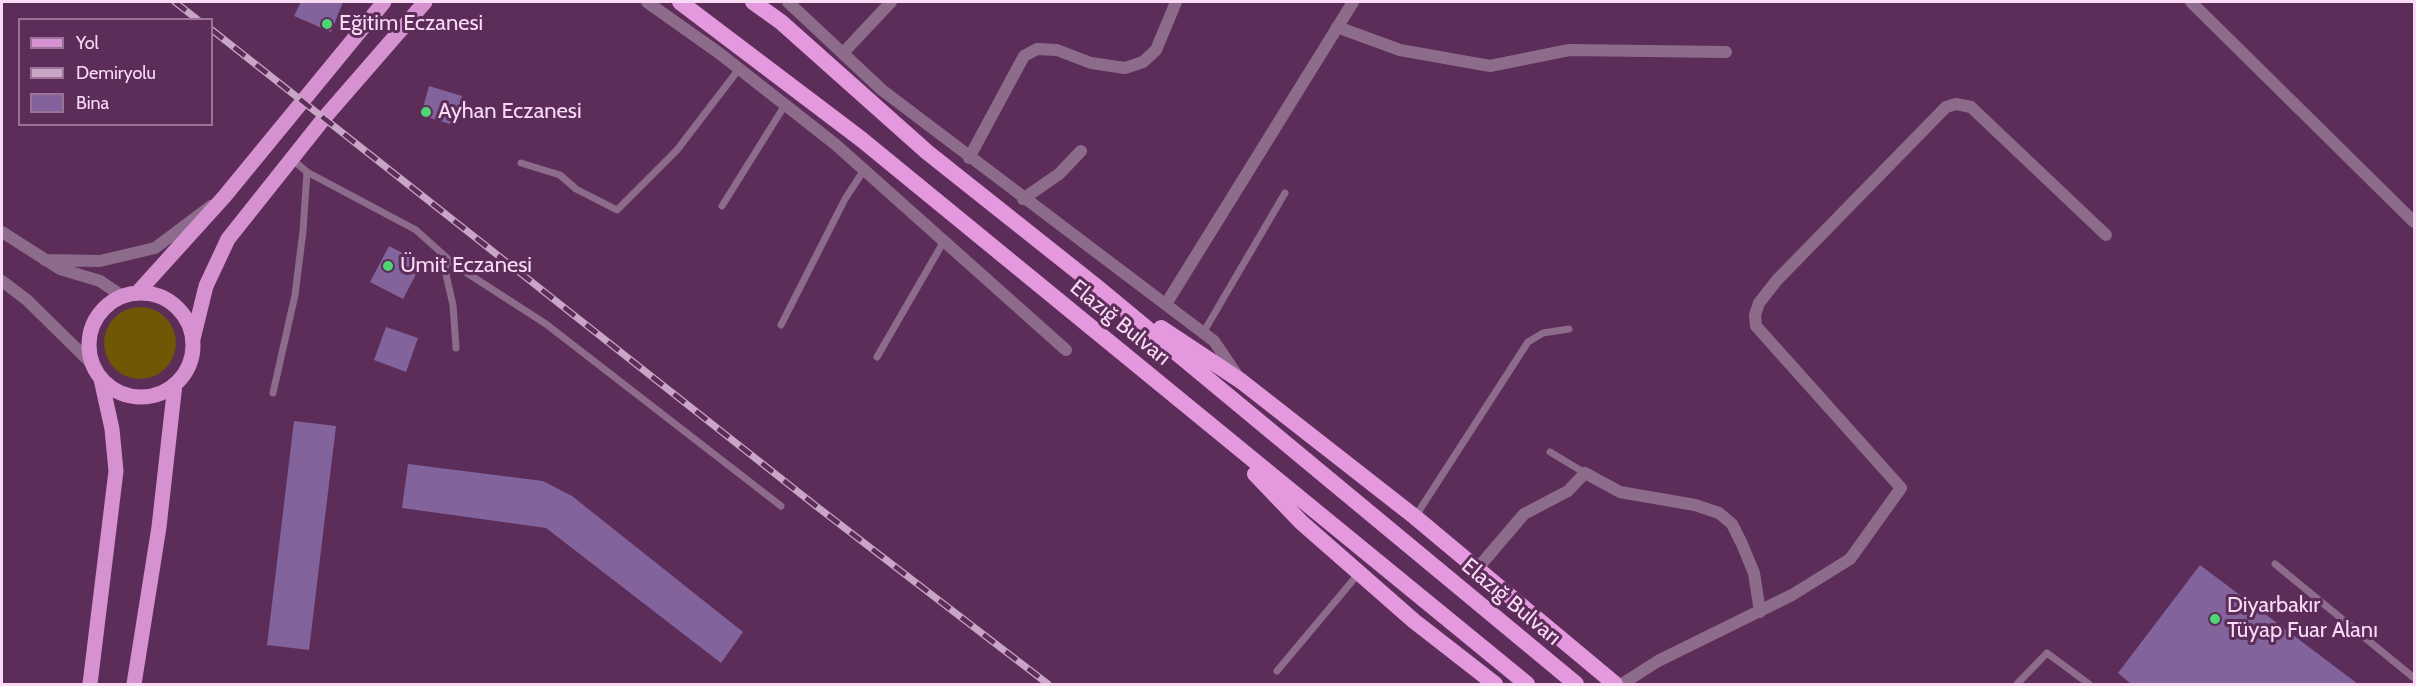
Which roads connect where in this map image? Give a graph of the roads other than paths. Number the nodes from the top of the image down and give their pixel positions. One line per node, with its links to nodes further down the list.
1 (384, 2): 23 (main road)
2 (425, 2): 18 (main road)
3 (647, 2): 14 (street)
4 (680, 2): 49 (highway, Elazığ Bulvarı)
5 (753, 2): 33 (highway, Elazığ Bulvarı)
6 (788, 2): 13 (street)
7 (891, 2): 13 (street)
8 (1176, 2): 17 (street)
9 (1353, 2): 11 (street)
10 (2191, 2): 26 (street)
11 (1337, 27): 12 (street); 36 (street)
12 (1726, 52)
13 (843, 53): 17 (street)
14 (739, 69): 15 (street); 19 (lane)
15 (785, 105): 20 (street); 25 (lane)
16 (1081, 151): 24 (street)
17 (969, 158): 24 (street)
18 (293, 160): 21 (lane); 40 (main road)
19 (521, 163)
20 (864, 170): 29 (street); 37 (lane)
21 (307, 172): 30 (lane); 48 (lane)
22 (1286, 193): 39 (lane)
23 (224, 197): 31 (street); 34 (main road)
24 (1023, 199): 36 (street)
25 (722, 206)
26 (2415, 222)
27 (2, 232): 31 (street)
28 (2106, 235): 57 (street)
29 (944, 241): 42 (street); 43 (lane)
30 (447, 259): 41 (lane); 52 (lane)
31 (45, 260): 35 (street)
32 (2, 280): 44 (street)
33 (1097, 287): 46 (highway); 64 (highway, Elazığ Bulvarı)
34 (138, 292): 35 (main road); 40 (main road)
35 (122, 296): 44 (main road)
36 (1166, 304): 39 (street)
37 (781, 325)
38 (1569, 328): 53 (lane)
39 (1203, 333): 46 (street)
40 (193, 339): 47 (main road)
41 (456, 348)
42 (1066, 350)
43 (877, 357)
44 (91, 363): 45 (main road)
45 (100, 379): 47 (main road); 60 (main road)
46 (1241, 381): 53 (highway)
47 (175, 384): 61 (main road)
48 (273, 393)
49 (1210, 425): 56 (highway); 63 (highway, Elazığ Bulvarı)
50 (1550, 452): 51 (lane)
51 (1585, 473): 55 (street); 57 (street)
52 (781, 506)
53 (1415, 517): 55 (highway)
54 (2275, 564): 59 (lane)
55 (1477, 569): 65 (highway)
56 (1359, 573): 58 (lane); 62 (highway)
57 (1760, 612): 66 (street)
58 (1277, 671)
59 (2415, 678)
60 (90, 684)
61 (134, 684)
62 (1495, 684)
63 (1527, 684)
64 (1576, 684)
65 (1615, 684)
66 (1622, 684)
67 (2017, 684): 68 (lane)
68 (2090, 684)

